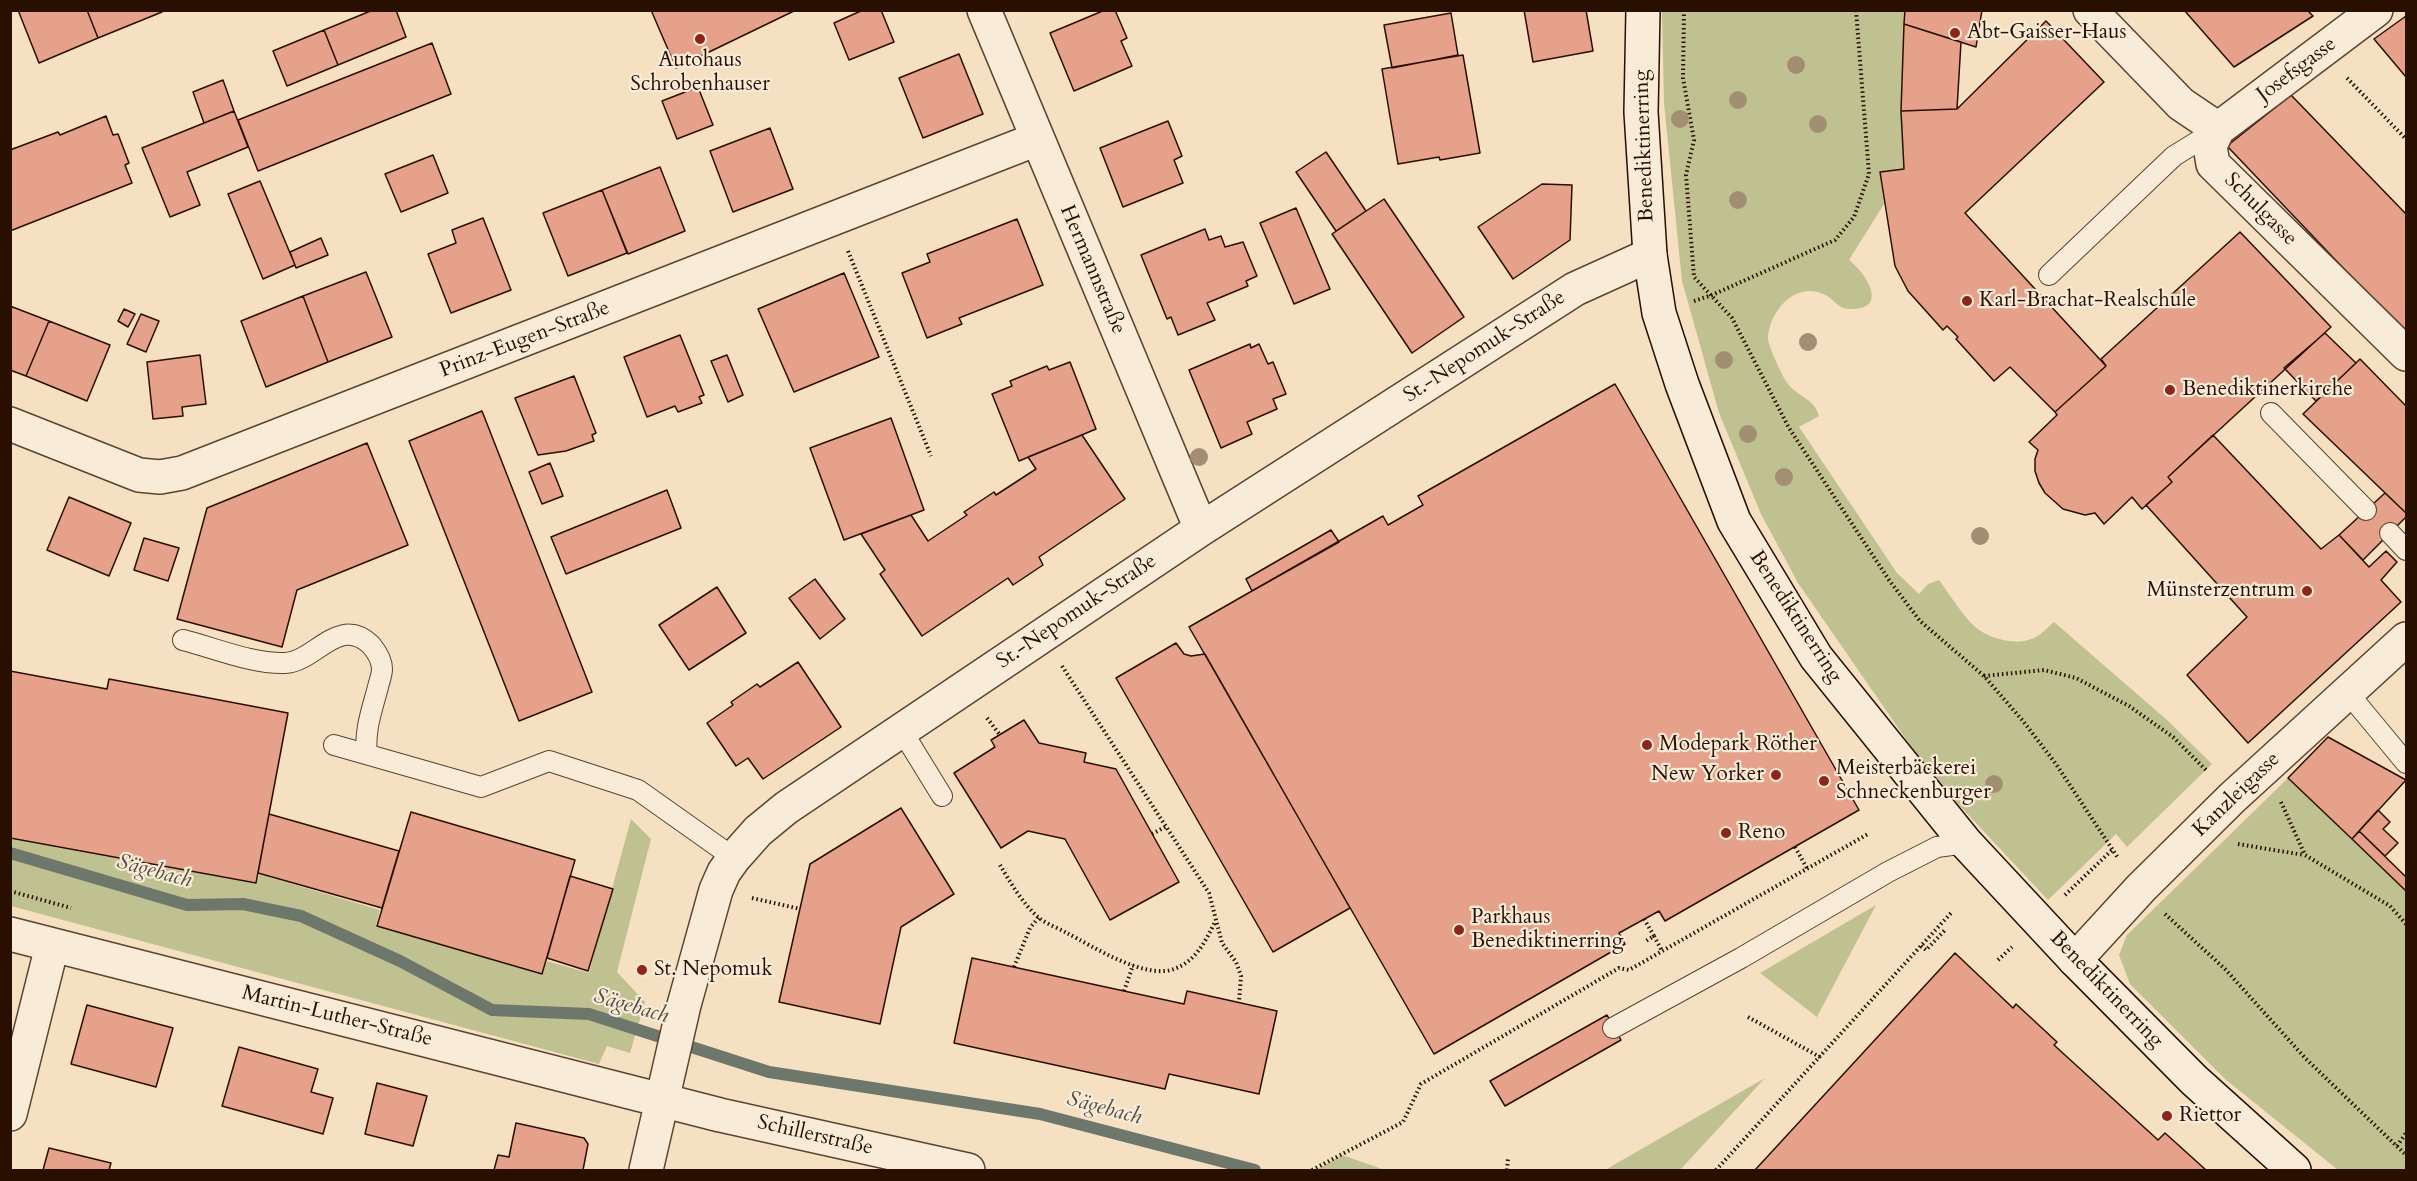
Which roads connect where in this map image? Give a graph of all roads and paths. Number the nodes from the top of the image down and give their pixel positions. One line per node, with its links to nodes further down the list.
1 (984, 10): 9 (street, Hermannstraße)
2 (1643, 10): 12 (street, Benediktinerring)
3 (1684, 10): 14 (path)
4 (1856, 10): 14 (path)
5 (2090, 10): 8 (street)
6 (2376, 10): 7 (street, Josefsgasse)
7 (2322, 51): 8 (street, Josefsgasse); 10 (path)
8 (2218, 129): 13 (lane); 16 (street, Schulgasse)
9 (1037, 139): 11 (street, Prinz-Eugen-Straße); 21 (street, Hermannstraße)
10 (2406, 139)
11 (835, 220): 18 (street, Prinz-Eugen-Straße); 19 (path)
12 (1650, 255): 21 (street, St.-Nepomuk-Straße); 41 (street, Benediktinerring)
13 (2049, 275)
14 (1712, 295): 15 (path); 27 (path)
15 (1688, 303)
16 (2406, 354)
17 (2271, 413): 20 (lane)
18 (10, 424)
19 (931, 456)
20 (2366, 510)
21 (1201, 529): 24 (street, St.-Nepomuk-Straße)
22 (2390, 533): 23 (lane)
23 (2406, 550)
24 (1041, 636): 29 (street, St.-Nepomuk-Straße); 38 (path)
25 (2406, 639): 28 (street, Kanzleigasse)
26 (183, 640): 33 (lane)
27 (1984, 676): 37 (path); 44 (path)
28 (2348, 693): 30 (lane); 37 (street, Kanzleigasse)
29 (902, 731): 35 (lane); 46 (street, St.-Nepomuk-Straße)
30 (2381, 733): 32 (lane); 34 (lane)
31 (334, 745): 33 (lane)
32 (2406, 745)
33 (367, 754): 46 (lane)
34 (2406, 763)
35 (942, 796)
36 (2279, 797): 45 (path)
37 (2232, 798): 66 (street, Kanzleigasse)
38 (1167, 826): 39 (path); 57 (path)
39 (1152, 834)
40 (1868, 834): 49 (path)
41 (1966, 843): 66 (street, Benediktinerring); 72 (lane)
42 (2236, 843): 45 (path)
43 (1795, 847): 49 (path)
44 (2112, 850): 47 (path); 51 (path)
45 (2305, 855): 58 (path)
46 (734, 858): 50 (street, St.-Nepomuk-Straße)
47 (2121, 862)
48 (1000, 865): 55 (path)
49 (1808, 870): 65 (path)
50 (716, 890): 52 (path); 74 (street, St.-Nepomuk-Straße)
51 (2065, 896)
52 (800, 909)
53 (1951, 913): 64 (path)
54 (2164, 914): 77 (path)
55 (1039, 917): 67 (path); 68 (path)
56 (1644, 919): 61 (path)
57 (1216, 922): 67 (path); 70 (path)
58 (2406, 924)
59 (1946, 929): 64 (path)
60 (10, 934): 63 (street, Martin-Luther-Straße)
61 (1654, 936): 62 (path); 65 (path)
62 (1646, 941)
63 (52, 946): 74 (street, Martin-Luther-Straße); 75 (street)
64 (1921, 946): 73 (path)
65 (1662, 951): 82 (path)
66 (2075, 960): 85 (street, Benediktinerring)
67 (1133, 965): 69 (path)
68 (1014, 967)
69 (1124, 991)
70 (1239, 1002)
71 (1748, 1017): 73 (path)
72 (1613, 1028)
73 (1820, 1057): 84 (path)
74 (663, 1099): 80 (street, St.-Nepomuk-Straße); 81 (street, Schillerstraße)
75 (10, 1114)
76 (2406, 1133): 77 (path)
77 (2397, 1146): 78 (path)
78 (2406, 1155)
79 (1508, 1158): 83 (path)
80 (646, 1170)
81 (968, 1170)
82 (1312, 1170)
83 (1507, 1170)
84 (1716, 1170)
85 (2294, 1170)

